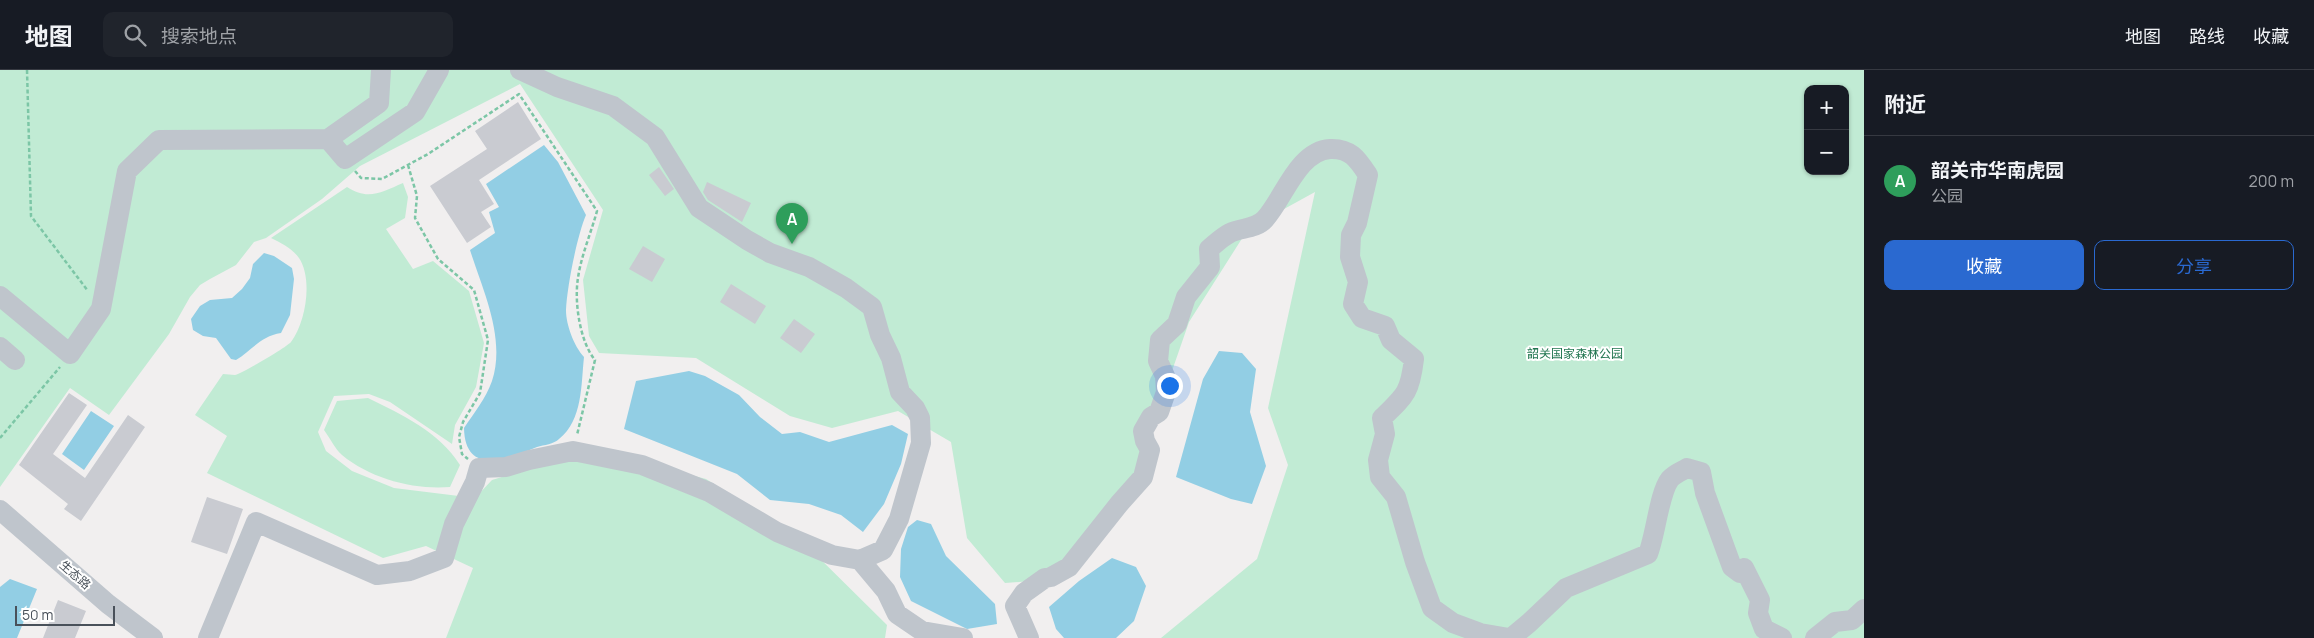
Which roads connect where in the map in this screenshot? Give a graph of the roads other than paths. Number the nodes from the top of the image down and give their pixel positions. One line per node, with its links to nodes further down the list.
1 (380, 70): 4 (street)
2 (439, 70): 4 (street)
3 (520, 70): 7 (street)
4 (328, 139): 5 (street)
5 (0, 296)
6 (0, 510): 11 (street, 生态路)
7 (860, 560): 12 (street); 13 (street)
8 (1059, 570): 9 (street)
9 (1028, 590): 14 (street); 15 (street); 16 (street)
10 (1864, 609): 18 (street)
11 (153, 638)
12 (208, 638)
13 (962, 638)
14 (1029, 638)
15 (1036, 638)
16 (1510, 638): 17 (street)
17 (1782, 638)
18 (1815, 638)

